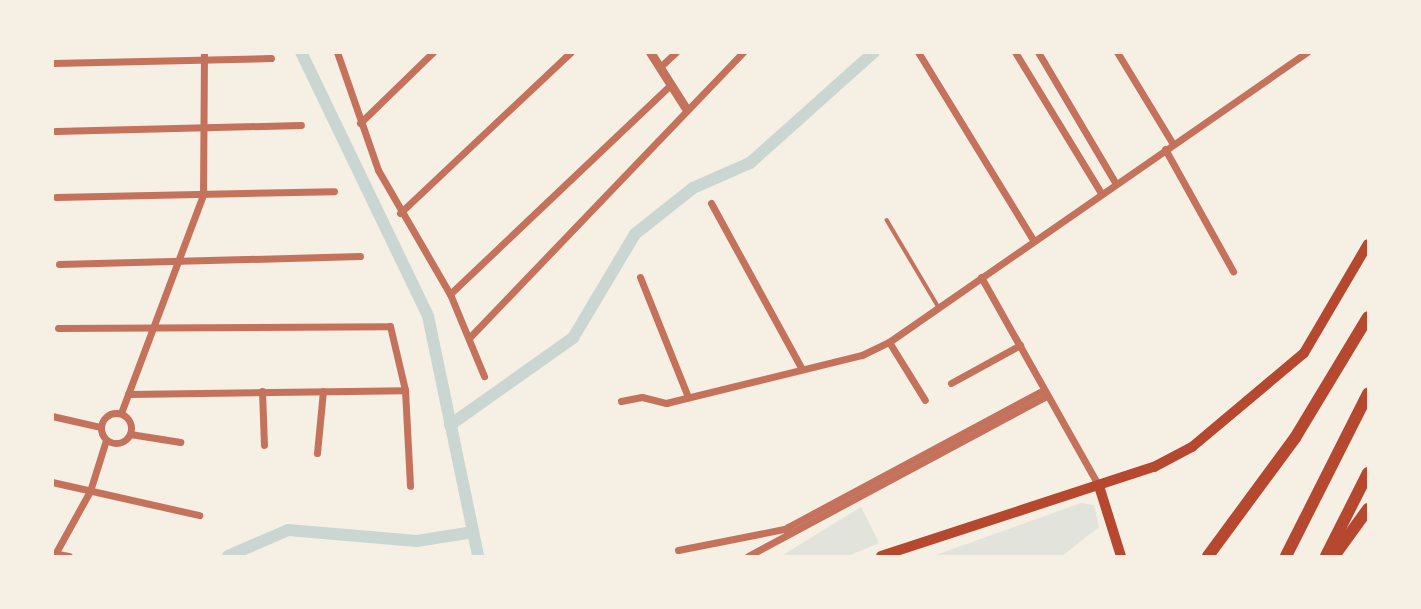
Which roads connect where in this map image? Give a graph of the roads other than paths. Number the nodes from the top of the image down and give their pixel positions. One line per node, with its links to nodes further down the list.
1 (433, 52): 18 (street)
2 (570, 52): 30 (street)
3 (650, 52): 15 (street)
4 (676, 52): 15 (street)
5 (743, 52): 17 (street)
6 (918, 52): 32 (street)
7 (1015, 52): 26 (street)
8 (1038, 52): 24 (street)
9 (1117, 52): 22 (street)
10 (1307, 52): 22 (street)
11 (340, 54): 18 (street)
12 (204, 56): 13 (street); 14 (street); 20 (street)
13 (271, 58)
14 (53, 63)
15 (660, 67): 16 (street)
16 (670, 85): 17 (street); 40 (street)
17 (685, 107): 45 (street)
18 (360, 123): 30 (street)
19 (301, 125): 20 (street)
20 (205, 128): 21 (street); 27 (street)
21 (55, 131)
22 (1173, 144): 23 (street)
23 (1165, 149): 24 (street); 37 (street)
24 (1115, 184): 26 (street)
25 (334, 191): 27 (street)
26 (1101, 193): 32 (street)
27 (203, 195): 28 (street); 35 (street)
28 (56, 197)
29 (711, 202): 48 (street)
30 (400, 213): 40 (street)
31 (887, 220): 41 (lane)
32 (1033, 240): 39 (street)
33 (1368, 243): 71 (main road)
34 (360, 256): 35 (street)
35 (176, 260): 36 (street); 44 (street)
36 (59, 264)
37 (1233, 271)
38 (640, 277): 57 (street)
39 (981, 277): 41 (street); 47 (street)
40 (450, 293): 45 (street)
41 (939, 307): 46 (street)
42 (1368, 317): 82 (highway)
43 (58, 328): 44 (street)
44 (149, 328): 51 (street); 55 (street)
45 (469, 338): 49 (street)
46 (889, 342): 48 (street); 58 (street)
47 (1020, 345): 50 (street); 54 (street)
48 (802, 369): 57 (street)
49 (484, 376)
50 (951, 383)
51 (405, 390): 53 (street); 70 (street)
52 (262, 391): 53 (street); 55 (street); 66 (street)
53 (323, 391): 67 (street)
54 (1046, 393): 71 (street); 75 (street)
55 (128, 394): 60 (street)
56 (1368, 394): 83 (highway)
57 (688, 397): 59 (street)
58 (925, 400)
59 (621, 401)
60 (121, 414): 62 (street); 63 (street)
61 (52, 416): 62 (street)
62 (100, 427): 64 (street)
63 (130, 434): 64 (street); 65 (street)
64 (106, 440): 72 (street)
65 (180, 442)
66 (264, 445)
67 (317, 453)
68 (1368, 473): 84 (highway)
69 (52, 482): 72 (street)
70 (410, 486)
71 (1099, 486): 80 (main road); 81 (main road)
72 (90, 491): 74 (street); 77 (street)
73 (1368, 509): 85 (highway)
74 (199, 514)
75 (789, 531): 76 (street); 79 (street)
76 (678, 550)
77 (54, 554): 78 (street)
78 (69, 556)
79 (748, 556)
80 (881, 556)
81 (1121, 556)
82 (1208, 556)
83 (1286, 556)
84 (1326, 556)
85 (1334, 556)

